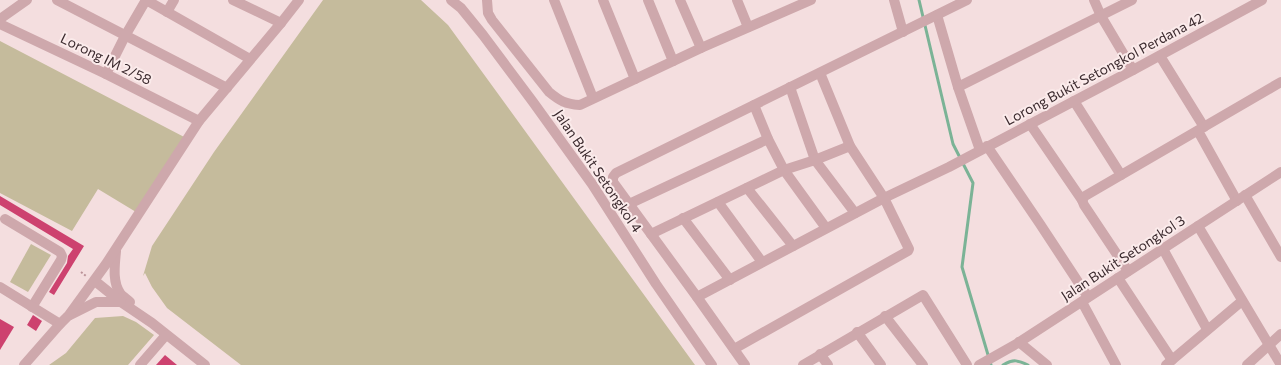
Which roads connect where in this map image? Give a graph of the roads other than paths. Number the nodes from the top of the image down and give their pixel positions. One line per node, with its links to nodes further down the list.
1 (27, 0): 24 (street)
2 (57, 0): 29 (street)
3 (146, 0): 21 (street); 29 (street)
4 (174, 0): 21 (street)
5 (233, 0): 25 (street)
6 (299, 0): 25 (street)
7 (451, 0): 99 (street, Jalan Bukit Setongkol 4)
8 (487, 0): 42 (street)
9 (554, 0): 42 (street)
10 (603, 0): 37 (street)
11 (648, 0): 33 (street)
12 (680, 0): 30 (street)
13 (737, 0): 27 (street)
14 (811, 0): 20 (street)
15 (894, 0): 28 (street)
16 (967, 0): 22 (street)
17 (1094, 0): 23 (street)
18 (1132, 0): 23 (street)
19 (1262, 0): 31 (street, Lorong Bukit Setongkol Perdana 42)
20 (788, 5): 27 (street)
21 (167, 12): 32 (street)
22 (936, 16): 28 (street); 40 (street)
23 (1101, 16): 34 (street); 40 (street)
24 (0, 19)
25 (281, 23): 32 (street)
26 (0, 24): 36 (street, Lorong IM 2/58)
27 (748, 27): 30 (street)
28 (906, 30): 35 (street)
29 (125, 36): 36 (street); 41 (street)
30 (701, 48): 33 (street)
31 (1160, 56): 34 (street, Lorong Bukit Setongkol Perdana 42); 47 (street)
32 (250, 59): 41 (street)
33 (673, 61): 37 (street)
34 (1133, 70): 43 (street, Lorong Bukit Setongkol Perdana 42)
35 (820, 72): 39 (street); 49 (street)
36 (106, 74): 45 (street, Lorong IM 2/58)
37 (635, 79): 42 (street)
38 (1281, 82): 47 (street)
39 (790, 87): 44 (street); 51 (street)
40 (958, 87): 50 (street)
41 (226, 88): 45 (street)
42 (593, 98)
43 (1074, 101): 46 (street, Lorong Bukit Setongkol Perdana 42); 54 (street)
44 (754, 105): 48 (street); 60 (street)
45 (199, 121): 69 (street)
46 (1030, 124): 50 (street, Lorong Bukit Setongkol Perdana 42); 58 (street)
47 (1201, 129): 54 (street); 57 (street)
48 (768, 139): 52 (street); 60 (street)
49 (850, 146): 51 (street); 56 (street)
50 (982, 149): 56 (street, Lorong Bukit Setongkol Perdana 42); 78 (street)
51 (815, 160): 52 (street); 61 (street)
52 (784, 170): 55 (street); 65 (street)
53 (1281, 172): 57 (street, Jalan Bukit Setongkol 3)
54 (1121, 175): 58 (street)
55 (747, 188): 59 (street); 67 (street)
56 (884, 198): 61 (street, Lorong Bukit Setongkol Perdana 42); 92 (street)
57 (1241, 198): 64 (street, Jalan Bukit Setongkol 3); 70 (street)
58 (1082, 200): 72 (street)
59 (718, 202): 62 (street); 71 (street)
60 (629, 204): 66 (street)
61 (855, 213): 65 (street, Lorong Bukit Setongkol Perdana 42)
62 (683, 218): 66 (street); 74 (street)
63 (2, 221): 81 (street)
64 (1198, 226): 68 (street, Jalan Bukit Setongkol 3); 79 (street)
65 (826, 228): 67 (street, Lorong Bukit Setongkol Perdana 42)
66 (651, 234): 77 (street)
67 (793, 246): 71 (street, Lorong Bukit Setongkol Perdana 42)
68 (1163, 249): 72 (street, Jalan Bukit Setongkol 3); 86 (street)
69 (116, 251): 75 (street); 84 (street)
70 (1281, 258)
71 (762, 262): 74 (street, Lorong Bukit Setongkol Perdana 42)
72 (1128, 271): 73 (street, Jalan Bukit Setongkol 3)
73 (1118, 278): 78 (street, Jalan Bukit Setongkol 3); 94 (street)
74 (730, 280): 77 (street, Lorong Bukit Setongkol Perdana 42)
75 (94, 281): 80 (street); 82 (street)
76 (0, 287): 81 (street)
77 (697, 296): 92 (street)
78 (1085, 300): 90 (street, Jalan Bukit Setongkol 3); 107 (street)
79 (1242, 301): 86 (street); 91 (street)
80 (121, 302): 82 (street); 84 (street)
81 (32, 307): 85 (street)
82 (69, 315): 85 (street)
83 (885, 316): 87 (street); 104 (street); 105 (street)
84 (152, 323): 89 (street)
85 (60, 324): 96 (street)
86 (1207, 329): 94 (street)
87 (857, 332): 93 (street); 103 (street)
88 (1281, 334): 91 (street)
89 (166, 335): 97 (street); 98 (street)
90 (1018, 343): 95 (street, Jalan Bukit Setongkol 3); 106 (street)
91 (1269, 346): 108 (street); 109 (street)
92 (734, 350): 100 (street)
93 (820, 354): 101 (street); 102 (street)
94 (1169, 362)
95 (982, 364)
96 (24, 365)
97 (140, 365)
98 (205, 365)
99 (712, 365)
100 (745, 365)
101 (803, 365)
102 (828, 365)
103 (881, 365)
104 (923, 365)
105 (967, 365)
106 (1047, 365)
107 (1116, 365)
108 (1247, 365)
109 (1281, 365)

